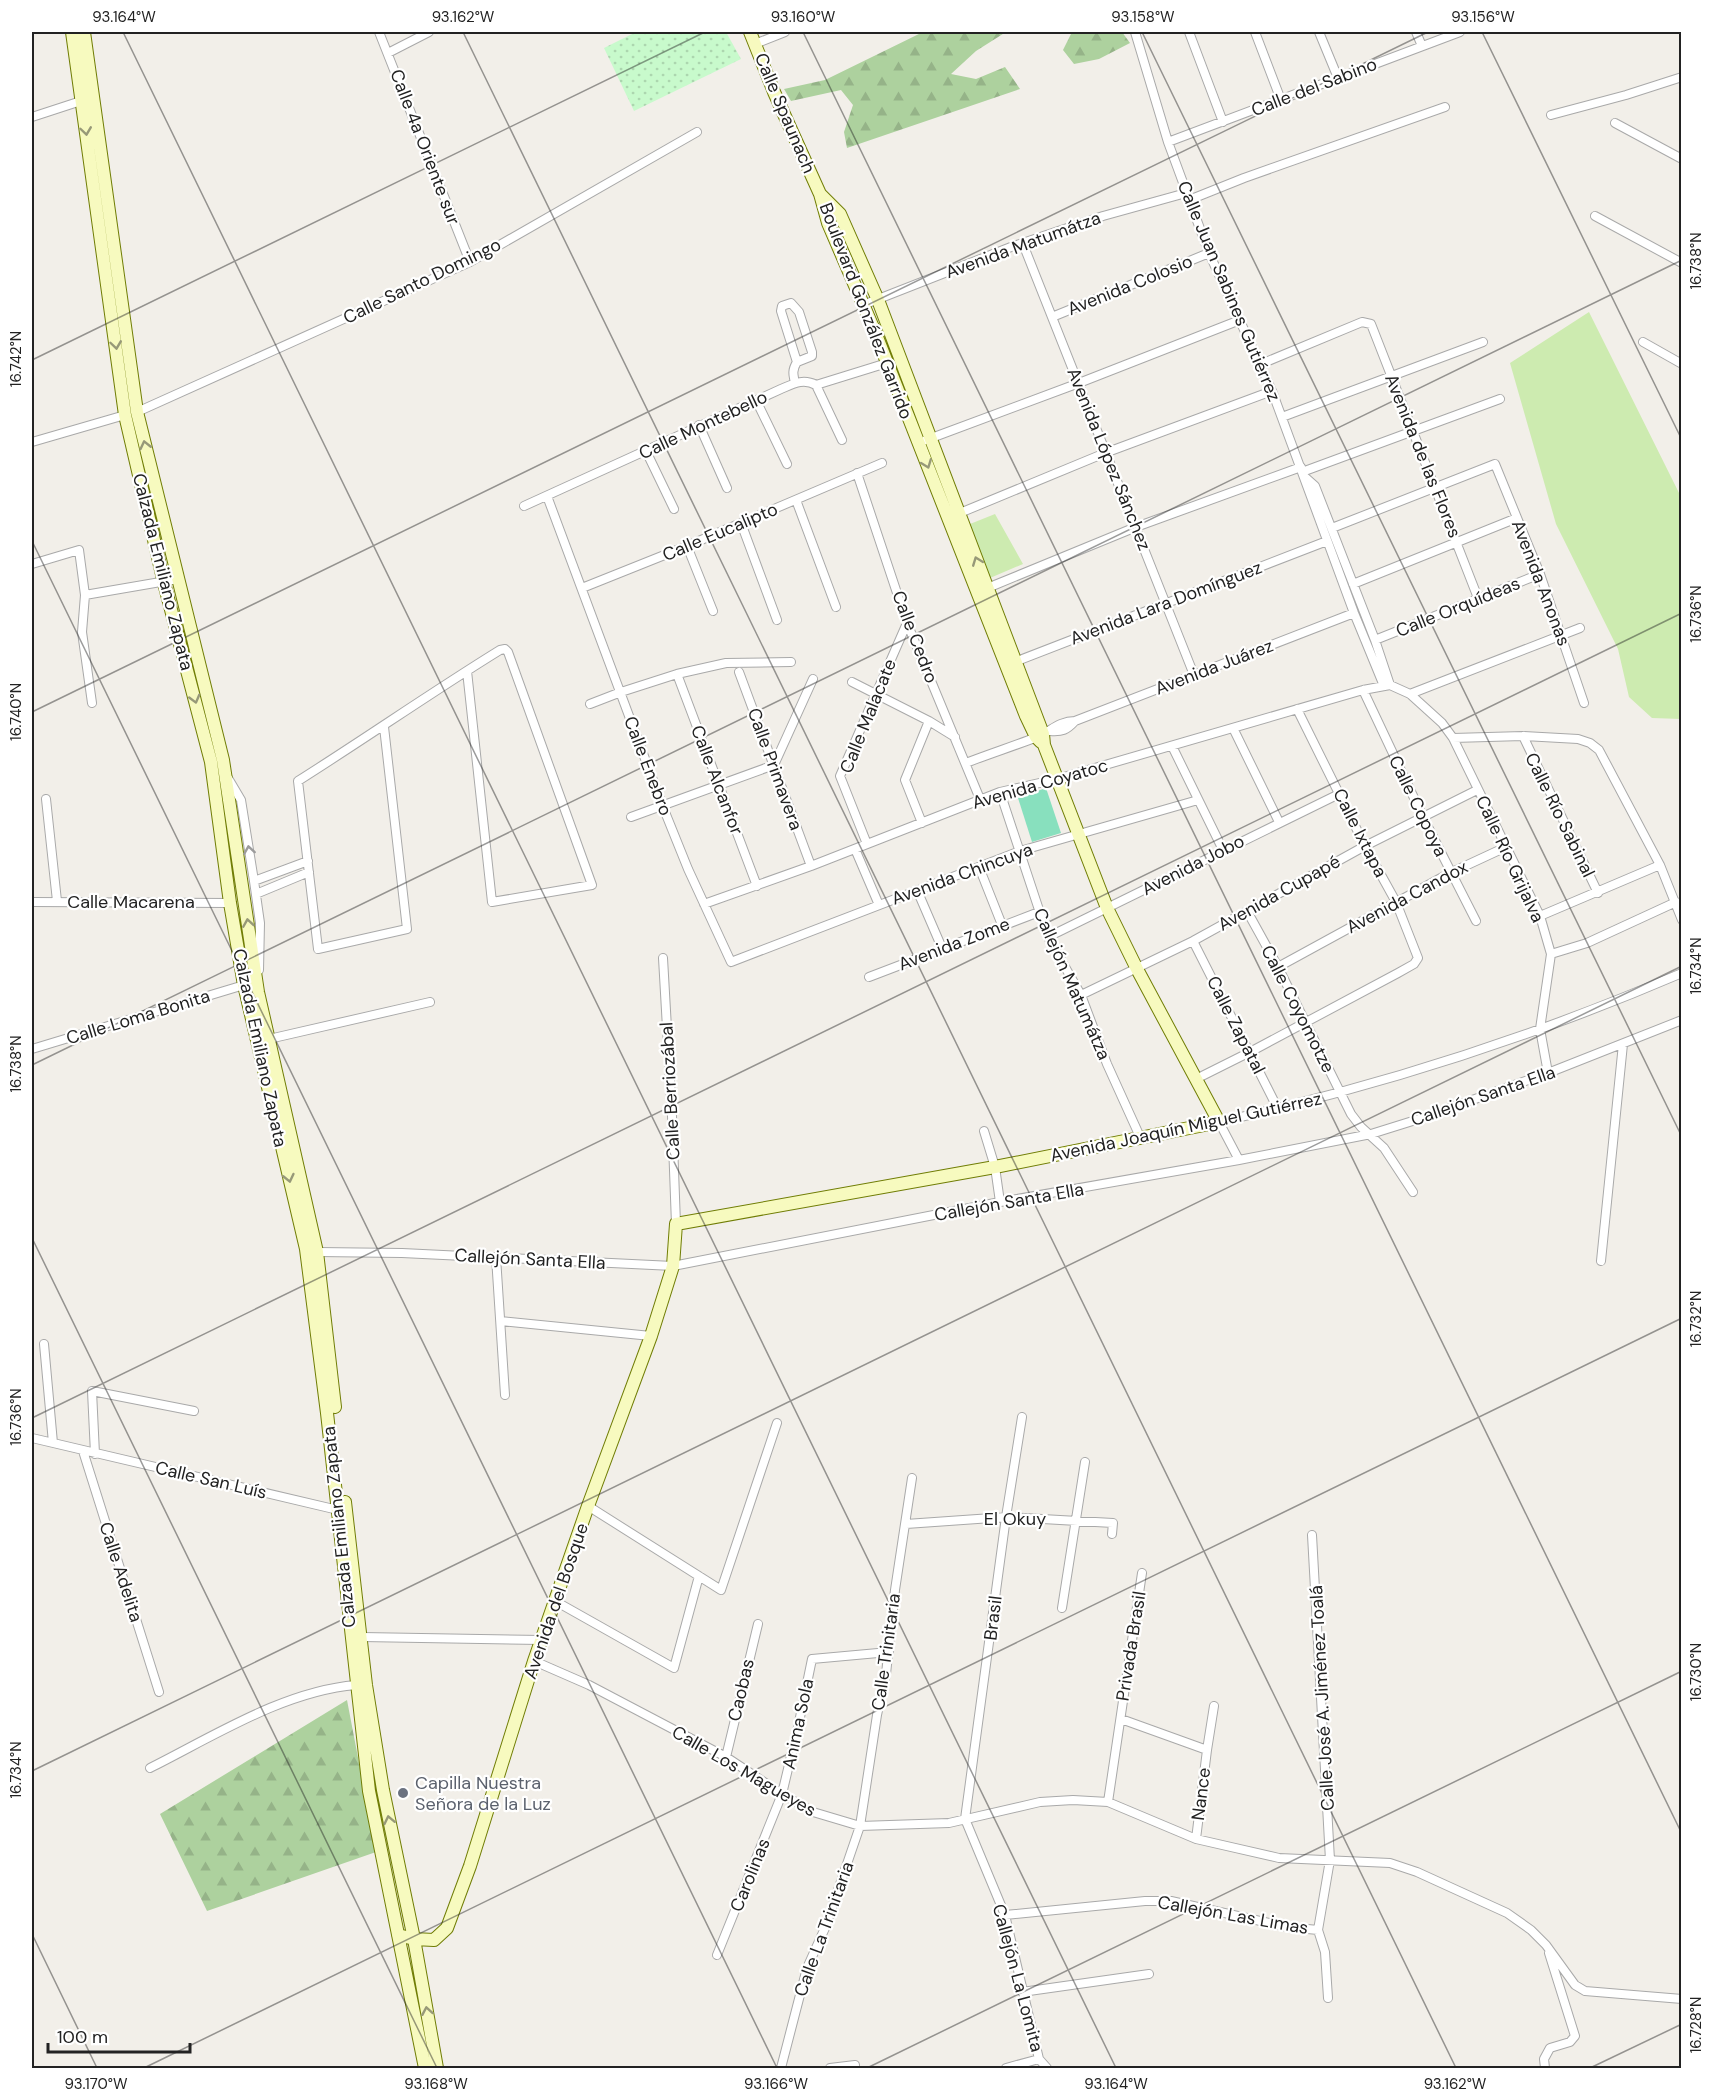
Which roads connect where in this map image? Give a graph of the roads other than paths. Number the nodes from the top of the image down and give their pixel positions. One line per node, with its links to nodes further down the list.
1 (72, 32): 19 (main road, Calzada Emiliano Zapata)
2 (84, 32): 37 (main road, Calzada Emiliano Zapata)
3 (379, 32): 15 (street, Calle 4a Oriente sur)
4 (429, 32): 15 (street)
5 (750, 32): 13 (main road, Calle Spaunach)
6 (785, 32): 13 (street)
7 (1189, 32): 23 (street)
8 (1255, 32): 18 (street)
9 (1319, 32): 17 (street)
10 (1416, 32): 14 (street)
11 (1460, 32): 14 (street, Calle del Sabino)
12 (1135, 33): 26 (street, Calle Juan Sabines Gutiérrez)
13 (755, 44): 28 (main road, Calle Spaunach)
14 (1422, 46): 17 (street, Calle del Sabino)
15 (388, 53): 33 (street, Calle 4a Oriente sur)
16 (1682, 77): 21 (street)
17 (1338, 78): 18 (street, Calle del Sabino)
18 (1281, 100): 23 (street, Calle del Sabino)
19 (81, 101): 22 (street); 37 (main road, Calzada Emiliano Zapata, one-way to 37)
20 (1445, 107): 29 (street, Avenida Matumátza)
21 (1551, 115)
22 (32, 117)
23 (1223, 122): 26 (street, Calle del Sabino)
24 (1616, 123): 27 (street)
25 (697, 132): 33 (street, Calle Santo Domingo)
26 (1168, 142): 29 (street, Calle Juan Sabines Gutiérrez)
27 (1682, 159)
28 (820, 194): 35 (main road, Boulevard González Garrido); 36 (main road, Boulevard González Garrido)
29 (1188, 196): 31 (street, Avenida Matumátza); 32 (street, Calle Juan Sabines Gutiérrez)
30 (1595, 216): 34 (street)
31 (1023, 244): 35 (street, Avenida Matumátza); 38 (street, Avenida López Sánchez)
32 (1209, 253): 38 (street, Avenida Colosio); 39 (street, Calle Juan Sabines Gutiérrez)
33 (470, 262): 53 (street, Calle Santo Domingo)
34 (1682, 263)
35 (878, 300): 36 (street, Avenida Matumátza); 58 (main road, Boulevard González Garrido)
36 (863, 305): 43 (main road, Boulevard González Garrido)
37 (118, 316): 53 (main road, Calzada Emiliano Zapata)
38 (1052, 317): 48 (street, Avenida López Sánchez)
39 (1240, 320): 44 (street, Calle Juan Sabines Gutiérrez); 48 (street)
40 (1483, 342): 46 (street)
41 (1643, 342): 45 (street)
42 (797, 362): 42 (street); 47 (street)
43 (887, 363): 49 (street, Calle Montebello); 58 (main road, Boulevard González Garrido)
44 (1261, 364): 46 (street, Avenida de las Flores); 50 (street, Calle Juan Sabines Gutiérrez)
45 (1682, 364)
46 (1392, 377): 54 (street); 56 (street, Avenida de las Flores)
47 (795, 383): 49 (street, Calle Montebello); 52 (street, Calle Montebello)
48 (1079, 383): 58 (street); 61 (street, Avenida López Sánchez)
49 (816, 385): 57 (street)
50 (1272, 391): 54 (street, Calle Juan Sabines Gutiérrez); 61 (street)
51 (1500, 399): 56 (street)
52 (756, 400): 55 (street, Calle Montebello); 63 (street)
53 (131, 414): 59 (street, Calle Santo Domingo); 82 (main road, Calzada Emiliano Zapata, one-way to 53); 83 (main road, Calzada Emiliano Zapata)
54 (1282, 417): 64 (street, Calle Juan Sabines Gutiérrez)
55 (699, 425): 60 (street, Calle Montebello); 67 (street)
56 (1414, 430): 64 (street); 66 (street, Avenida de las Flores)
57 (842, 440)
58 (924, 440): 72 (main road, Boulevard González Garrido)
59 (32, 442)
60 (646, 451): 68 (street, Calle Montebello); 71 (street)
61 (1105, 453): 72 (street); 75 (street, Avenida López Sánchez)
62 (882, 463): 65 (street, Calle Eucalipto)
63 (787, 464)
64 (1303, 472): 75 (street); 76 (street, Calle Juan Sabines Gutiérrez); 77 (street, Calle Juan Sabines Gutiérrez)
65 (857, 473): 69 (street, Calle Eucalipto); 94 (street, Calle Cedro)
66 (1436, 487): 73 (street, Avenida Anonas); 76 (street); 78 (street, Avenida de las Flores)
67 (727, 488)
68 (547, 496): 70 (street, Calle Montebello); 85 (street, Calle Enebro)
69 (796, 501): 74 (street, Calle Eucalipto); 90 (street)
70 (524, 506)
71 (674, 509)
72 (953, 516): 86 (main road, Boulevard González Garrido)
73 (1517, 518): 78 (street); 81 (street, Avenida Anonas)
74 (741, 524): 79 (street, Calle Eucalipto); 93 (street)
75 (1136, 527): 86 (street); 89 (street, Avenida López Sánchez)
76 (1332, 528): 84 (street, Calle Juan Sabines Gutiérrez)
77 (1327, 541): 89 (street, Avenida Lara Domínguez); 92 (street, Calle Juan Sabines Gutiérrez)
78 (1457, 542): 84 (street); 88 (street, Avenida de las Flores)
79 (687, 546): 85 (street, Calle Eucalipto); 91 (street)
80 (32, 564): 87 (street)
81 (1540, 574): 88 (street, Calle Orquídeas); 96 (street, Avenida Anonas)
82 (178, 579): 83 (street); 125 (main road, Calzada Emiliano Zapata)
83 (164, 583): 87 (street); 161 (main road, Calzada Emiliano Zapata, one-way to 161)
84 (1353, 584): 97 (street, Calle Juan Sabines Gutiérrez)
85 (582, 588): 108 (street, Calle Enebro)
86 (982, 590): 99 (main road, Boulevard González Garrido)
87 (85, 595): 111 (street)
88 (1478, 598): 97 (street, Calle Orquídeas)
89 (1165, 602): 99 (street, Avenida Lara Domínguez); 103 (street, Avenida López Sánchez)
90 (836, 607)
91 (713, 611)
92 (1354, 613): 103 (street, Avenida Juárez); 106 (street, Calle Juan Sabines Gutiérrez)
93 (777, 620)
94 (907, 623): 109 (street, Calle Malacate); 119 (street, Calle Cedro)
95 (1580, 628): 96 (street)
96 (1562, 634): 110 (street); 112 (street, Avenida Anonas)
97 (1375, 640): 106 (street, Calle Juan Sabines Gutiérrez)
98 (791, 662): 102 (street)
99 (1010, 664): 120 (main road, Boulevard González Garrido)
100 (467, 670): 100 (street); 116 (street)
101 (739, 672): 124 (street, Calle Primavera)
102 (677, 674): 108 (street); 127 (street, Calle Alcanfor)
103 (1194, 675): 120 (street, Avenida Juárez)
104 (813, 679): 124 (street)
105 (852, 682): 109 (street)
106 (1387, 685): 107 (street, Avenida Coyatoc); 110 (street)
107 (1363, 690): 114 (street, Avenida Coyatoc); 136 (street, Calle Copoya)
108 (621, 692): 113 (street); 134 (street, Calle Enebro)
109 (875, 693): 115 (street); 140 (street, Calle Malacate)
110 (1410, 694): 121 (street, Calle Río Grijalva)
111 (92, 703)
112 (1584, 703)
113 (590, 704)
114 (1298, 709): 117 (street, Avenida Coyatoc); 130 (street, Calle Ixtapa)
115 (929, 721): 119 (street); 138 (street)
116 (384, 727): 146 (street); 150 (street)
117 (1233, 728): 122 (street, Avenida Coyatoc); 137 (street)
118 (1522, 736): 121 (street); 147 (street); 155 (street, Calle Río Sabinal)
119 (956, 737): 123 (street, Calle Cedro)
120 (1043, 737): 123 (street, Avenida Juárez); 126 (main road, Boulevard González Garrido)
121 (1453, 738): 128 (street, Calle Río Grijalva)
122 (1172, 746): 126 (street, Avenida Coyatoc); 133 (street)
123 (966, 763): 132 (street, Calle Cedro)
124 (774, 765): 127 (street); 148 (street, Calle Primavera)
125 (225, 774): 152 (street, one-way to 125); 182 (main road, Calzada Emiliano Zapata, one-way to 125)
126 (1057, 779): 129 (street, Avenida Coyatoc); 139 (main road, Boulevard González Garrido)
127 (719, 786): 134 (street); 153 (street, Calle Alcanfor)
128 (1478, 790): 136 (street, Avenida Cupapé); 142 (street, Calle Río Grijalva)
129 (1000, 792): 132 (street, Avenida Coyatoc); 145 (street, Callejón Matumátza)
130 (1339, 794): 137 (street, Avenida Jobo); 141 (street, Calle Ixtapa)
131 (46, 799): 157 (street)
132 (980, 799): 138 (street, Avenida Coyatoc)
133 (1198, 800): 139 (street, Avenida Chincuya); 144 (street)
134 (663, 807): 135 (street); 162 (street, Calle Enebro)
135 (631, 817)
136 (1423, 817): 141 (street, Avenida Cupapé); 151 (street, Calle Copoya)
137 (1279, 822): 144 (street, Avenida Jobo)
138 (922, 823): 140 (street, Avenida Coyatoc)
139 (1079, 834): 145 (street, Avenida Chincuya); 164 (main road, Boulevard González Garrido)
140 (867, 844): 143 (street, Avenida Coyatoc)
141 (1365, 846): 159 (street, Calle Ixtapa); 165 (street, Avenida Cupapé)
142 (1506, 848): 151 (street, Avenida Candox); 167 (street, Calle Río Grijalva)
143 (855, 849): 148 (street, Avenida Coyatoc); 163 (street)
144 (1223, 850): 164 (street, Avenida Jobo)
145 (1020, 852): 149 (street, Avenida Chincuya); 166 (street, Callejón Matumátza)
146 (308, 861): 150 (street); 152 (street)
147 (1660, 865): 155 (street); 160 (street)
148 (811, 866): 153 (street, Avenida Coyatoc)
149 (979, 867): 154 (street, Avenida Chincuya); 170 (street)
150 (309, 872): 156 (street)
151 (1450, 873): 159 (street, Avenida Candox); 169 (street, Calle Copoya)
152 (254, 881): 156 (street)
153 (757, 886): 162 (street, Avenida Coyatoc)
154 (917, 890): 163 (street, Avenida Chincuya); 173 (street)
155 (1598, 893): 167 (street)
156 (256, 894): 182 (street)
157 (57, 901): 158 (street, Calle Macarena); 161 (street, Calle Macarena)
158 (32, 902)
159 (1396, 902): 177 (street, Avenida Candox); 186 (street, Calle Ixtapa)
160 (1676, 902): 168 (street); 174 (street)
161 (230, 903): 181 (main road, Calzada Emiliano Zapata)
162 (704, 904): 176 (street, Calle Enebro)
163 (879, 905): 176 (street, Avenida Chincuya)
164 (1107, 908): 171 (street, Avenida Jobo); 178 (main road, Boulevard González Garrido)
165 (1247, 911): 172 (street, Avenida Cupapé); 177 (street, Calle Coyomotze)
166 (1039, 912): 170 (street, Avenida Zome); 171 (street, Callejón Matumátza)
167 (1540, 916): 174 (street, Calle Río Grijalva)
168 (1682, 920)
169 (1476, 921)
170 (1002, 925): 173 (street, Avenida Zome)
171 (1048, 937): 183 (street, Callejón Matumátza)
172 (1193, 940): 178 (street, Avenida Cupapé); 191 (street, Calle Zapatal)
173 (942, 948): 180 (street, Avenida Zome)
174 (1551, 954): 187 (street, Calle Río Grijalva)
175 (663, 958): 204 (street, Calle Berriozábal)
176 (732, 962)
177 (1278, 967): 186 (street, Calle Coyomotze)
178 (1137, 969): 183 (street, Avenida Cupapé); 193 (main road, Boulevard González Garrido)
179 (1682, 973): 187 (street, Avenida Joaquín Miguel Gutiérrez)
180 (869, 977)
181 (244, 985): 190 (street, Calle Loma Bonita); 209 (main road, Calzada Emiliano Zapata, one-way to 209)
182 (258, 992): 188 (main road, Calzada Emiliano Zapata)
183 (1081, 996): 199 (street, Callejón Matumátza)
184 (430, 1002): 188 (street)
185 (1682, 1020): 189 (street, Callejón Santa Ella)
186 (1306, 1023): 191 (street); 194 (street, Calle Coyomotze)
187 (1540, 1029): 192 (street, Calle Río Grijalva); 194 (street, Avenida Joaquín Miguel Gutiérrez)
188 (269, 1039): 205 (main road, Calzada Emiliano Zapata)
189 (1623, 1044): 192 (street, Callejón Santa Ella); 207 (street)
190 (32, 1049)
191 (1250, 1052): 193 (street); 195 (street, Calle Zapatal)
192 (1548, 1073): 198 (street, Callejón Santa Ella)
193 (1196, 1079): 196 (main road, Boulevard González Garrido)
194 (1342, 1093): 195 (street, Avenida Joaquín Miguel Gutiérrez); 198 (street, Calle Coyomotze)
195 (1278, 1109): 196 (street, Avenida Joaquín Miguel Gutiérrez)
196 (1219, 1122): 199 (main road, Avenida Joaquín Miguel Gutiérrez); 200 (street, Boulevard González Garrido)
197 (984, 1131): 201 (street)
198 (1371, 1134): 200 (street, Callejón Santa Ella); 202 (street, Calle Coyomotze)
199 (1141, 1139): 201 (main road, Avenida Joaquín Miguel Gutiérrez)
200 (1239, 1160): 203 (street, Callejón Santa Ella)
201 (995, 1167): 203 (street); 204 (main road, Avenida Joaquín Miguel Gutiérrez)
202 (1413, 1192)
203 (1000, 1202): 208 (street, Callejón Santa Ella)
204 (676, 1224): 208 (main road, Avenida del Bosque)
205 (317, 1252): 206 (street, Callejón Santa Ella); 209 (main road, Calzada Emiliano Zapata)
206 (496, 1257): 208 (street, Callejón Santa Ella); 210 (street)
207 (1601, 1261)
208 (673, 1266): 211 (main road, Avenida del Bosque)
209 (317, 1293): 224 (main road, Calzada Emiliano Zapata); 228 (main road, Calzada Emiliano Zapata)
210 (501, 1322): 211 (street); 213 (street)
211 (651, 1336): 223 (main road, Avenida del Bosque)
212 (44, 1344): 218 (street)
213 (505, 1395)
214 (194, 1412): 220 (street)
215 (1022, 1417): 225 (street, Brasil)
216 (777, 1423): 232 (street)
217 (32, 1438): 218 (street, Calle San Luís)
218 (53, 1443): 219 (street, Calle San Luís)
219 (83, 1451): 220 (street, Calle San Luís); 241 (street, Calle Adelita)
220 (95, 1454): 224 (street, Calle San Luís)
221 (1085, 1462): 226 (street)
222 (912, 1478): 227 (street, Calle Trinitaria)
223 (588, 1506): 232 (street); 233 (main road, Avenida del Bosque)
224 (338, 1510): 228 (main road, Calzada Emiliano Zapata)
225 (1006, 1517): 226 (street, El Okuy); 227 (street, El Okuy); 249 (street, Brasil)
226 (1077, 1520): 229 (street, El Okuy); 234 (street)
227 (906, 1524): 238 (street, Calle Trinitaria)
228 (345, 1533): 236 (main road, Calzada Emiliano Zapata); 240 (main road, Calzada Emiliano Zapata)
229 (1112, 1534)
230 (1312, 1535): 252 (street, Calle José A. Jiménez Toalá)
231 (1142, 1573): 243 (street, Privada Brasil)
232 (699, 1576): 233 (street)
233 (555, 1601): 237 (main road, Avenida del Bosque)
234 (1062, 1608)
235 (758, 1624): 245 (street, Caobas)
236 (362, 1637): 237 (street); 256 (main road, Calzada Emiliano Zapata, one-way to 236)
237 (542, 1640): 239 (main road, Avenida del Bosque)
238 (889, 1652): 247 (street, Anima Sola); 250 (street, Calle Trinitaria)
239 (534, 1661): 245 (street, Calle Los Magueyes); 256 (main road, Avenida del Bosque)
240 (356, 1685): 246 (street); 255 (main road, Calzada Emiliano Zapata)
241 (159, 1692)
242 (1214, 1706): 244 (street, Nance)
243 (1121, 1719): 244 (street); 248 (street, Privada Brasil)
244 (1207, 1750): 251 (street, Nance)
245 (726, 1757): 247 (street, Calle Los Magueyes)
246 (150, 1768)
247 (782, 1794): 250 (street, Calle Los Magueyes); 258 (street, Carolinas)
248 (1108, 1802): 249 (street, Calle Los Magueyes); 251 (street, Calle Los Magueyes)
249 (965, 1819): 250 (street, Calle Los Magueyes); 253 (street, Callejón La Lomita)
250 (860, 1826): 267 (street, Calle La Trinitaria)
251 (1196, 1839): 252 (street, Calle Los Magueyes)
252 (1330, 1860): 254 (street, Calle José A. Jiménez Toalá); 257 (street, Calle Los Magueyes)
253 (1005, 1915): 254 (street, Callejón Las Limas); 260 (street, Callejón La Lomita)
254 (1318, 1930): 261 (street)
255 (398, 1935): 256 (main road, Avenida del Bosque); 265 (main road, Calzada Emiliano Zapata)
256 (414, 1939): 266 (main road, Calzada Emiliano Zapata, one-way to 256)
257 (1546, 1945): 262 (street, Calle Los Magueyes); 271 (street)
258 (717, 1955)
259 (1149, 1974): 260 (street)
260 (1022, 1992): 263 (street, Callejón La Lomita)
261 (1328, 1998)
262 (1682, 1999)
263 (1039, 2059): 269 (street); 270 (street, Callejón La Lomita)
264 (855, 2066): 268 (street)
265 (426, 2068)
266 (437, 2068)
267 (781, 2068)
268 (830, 2068)
269 (1006, 2068)
270 (1047, 2068)
271 (1545, 2068)

